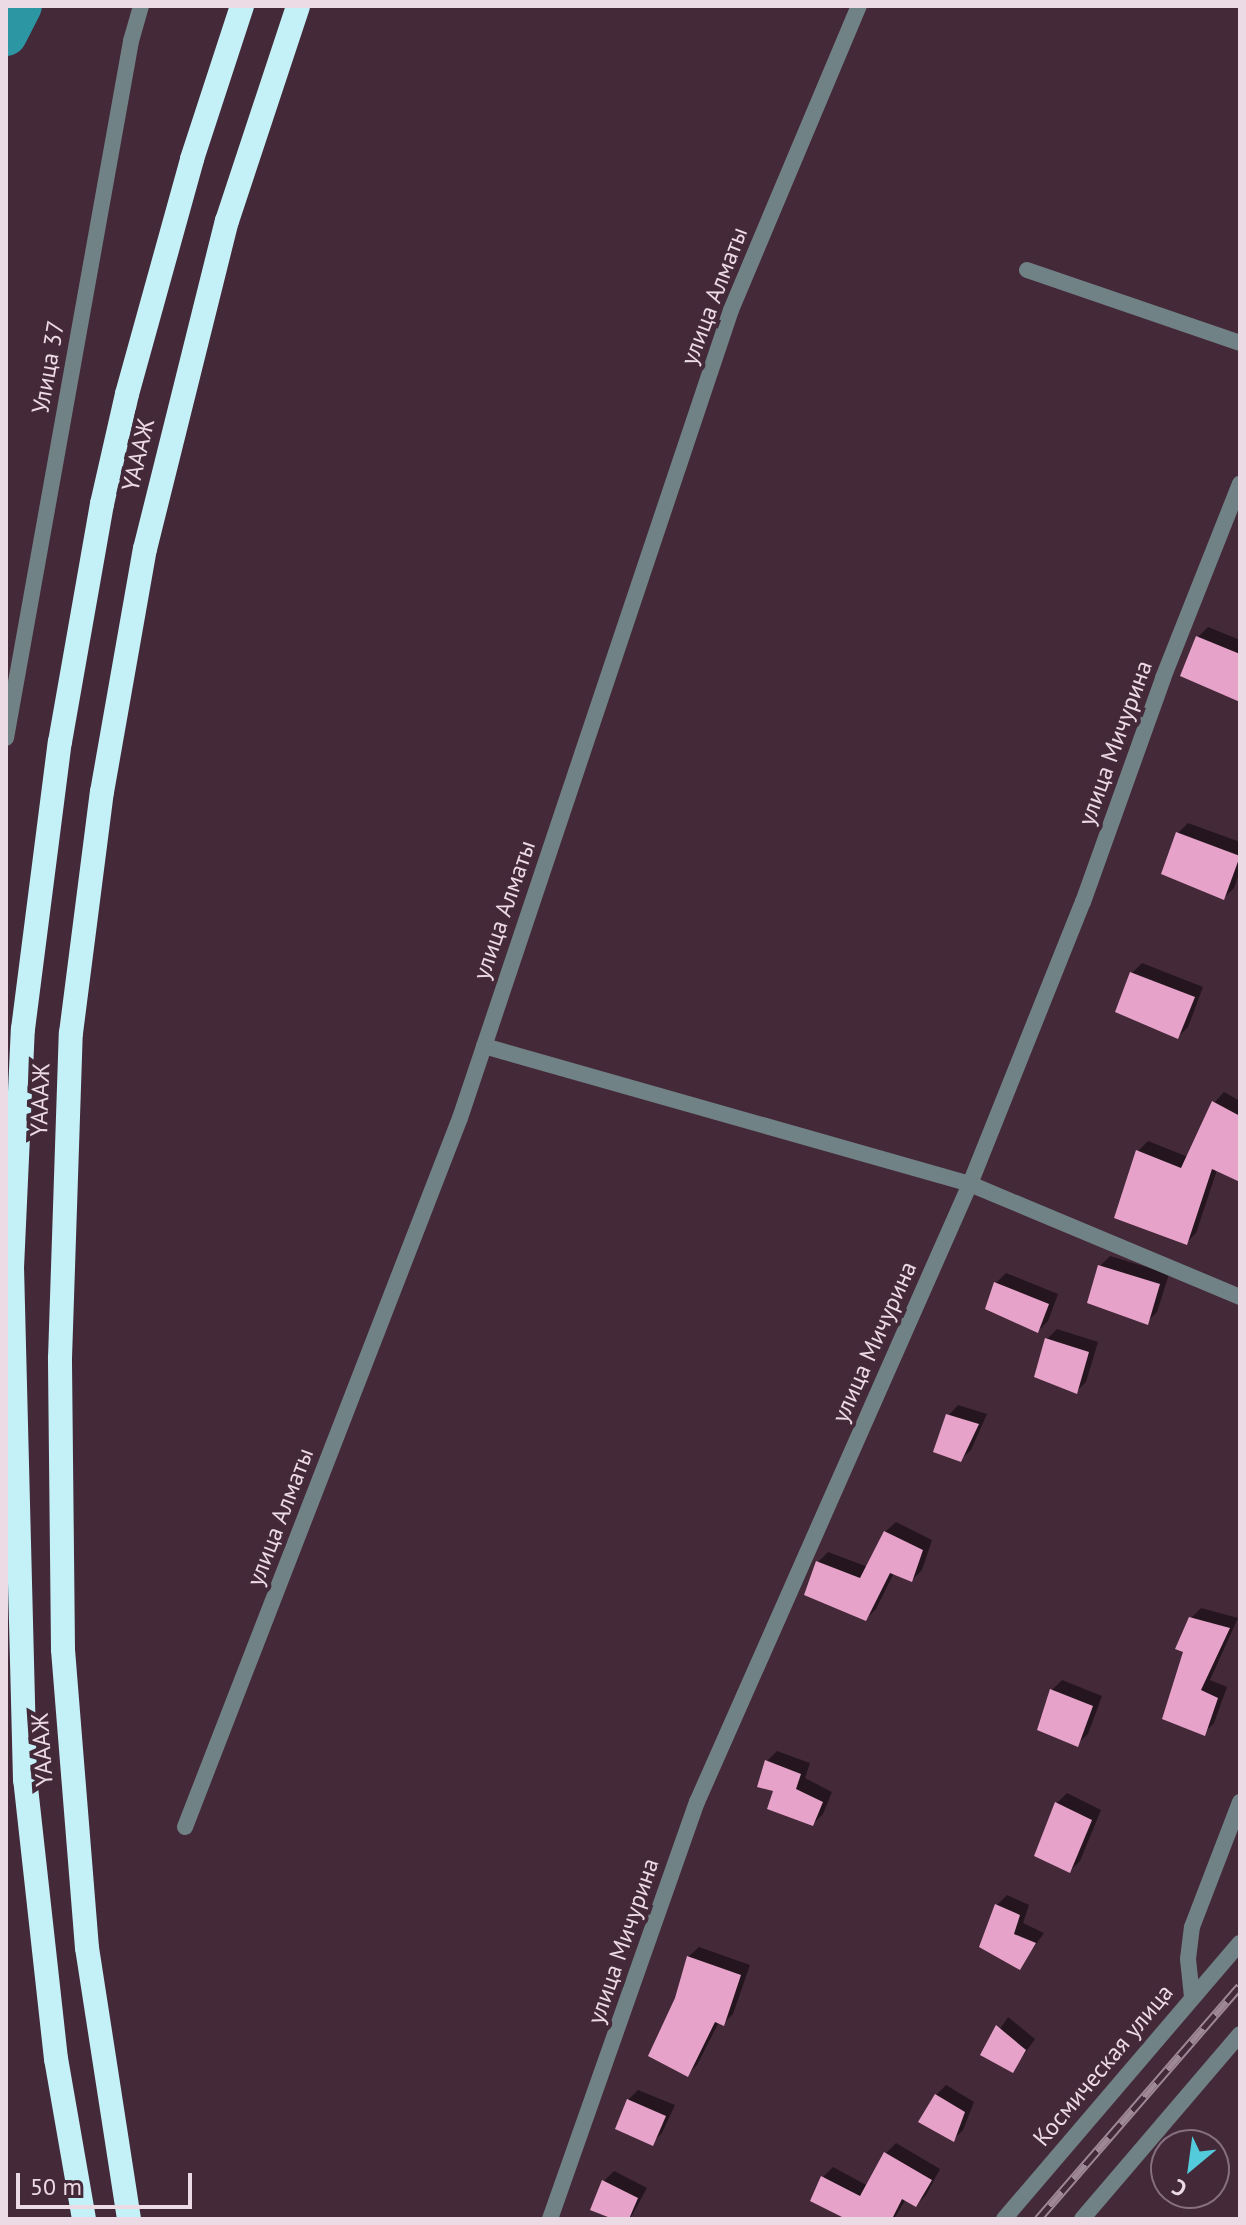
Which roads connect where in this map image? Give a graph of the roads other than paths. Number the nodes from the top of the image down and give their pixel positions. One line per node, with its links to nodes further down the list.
1 (141, 6): 8 (street, Улица 37)
2 (242, 6): 17 (highway, ҮАААЖ)
3 (298, 6): 18 (highway, ҮАААЖ)
4 (859, 6): 9 (street, улица Алматы)
5 (1027, 270): 6 (street)
6 (1240, 343)
7 (1240, 484): 10 (street, улица Мичурина)
8 (6, 738)
9 (484, 1046): 10 (street); 13 (street, улица Алматы)
10 (970, 1184): 11 (street); 19 (street, улица Мичурина)
11 (1240, 1297)
12 (1240, 1802): 15 (street)
13 (185, 1827)
14 (1240, 1943): 15 (street, Космическая улица)
15 (1192, 1997): 20 (street, Космическая улица)
16 (1240, 2034): 21 (street)
17 (84, 2219)
18 (129, 2219)
19 (550, 2219)
20 (1004, 2219)
21 (1082, 2219)

